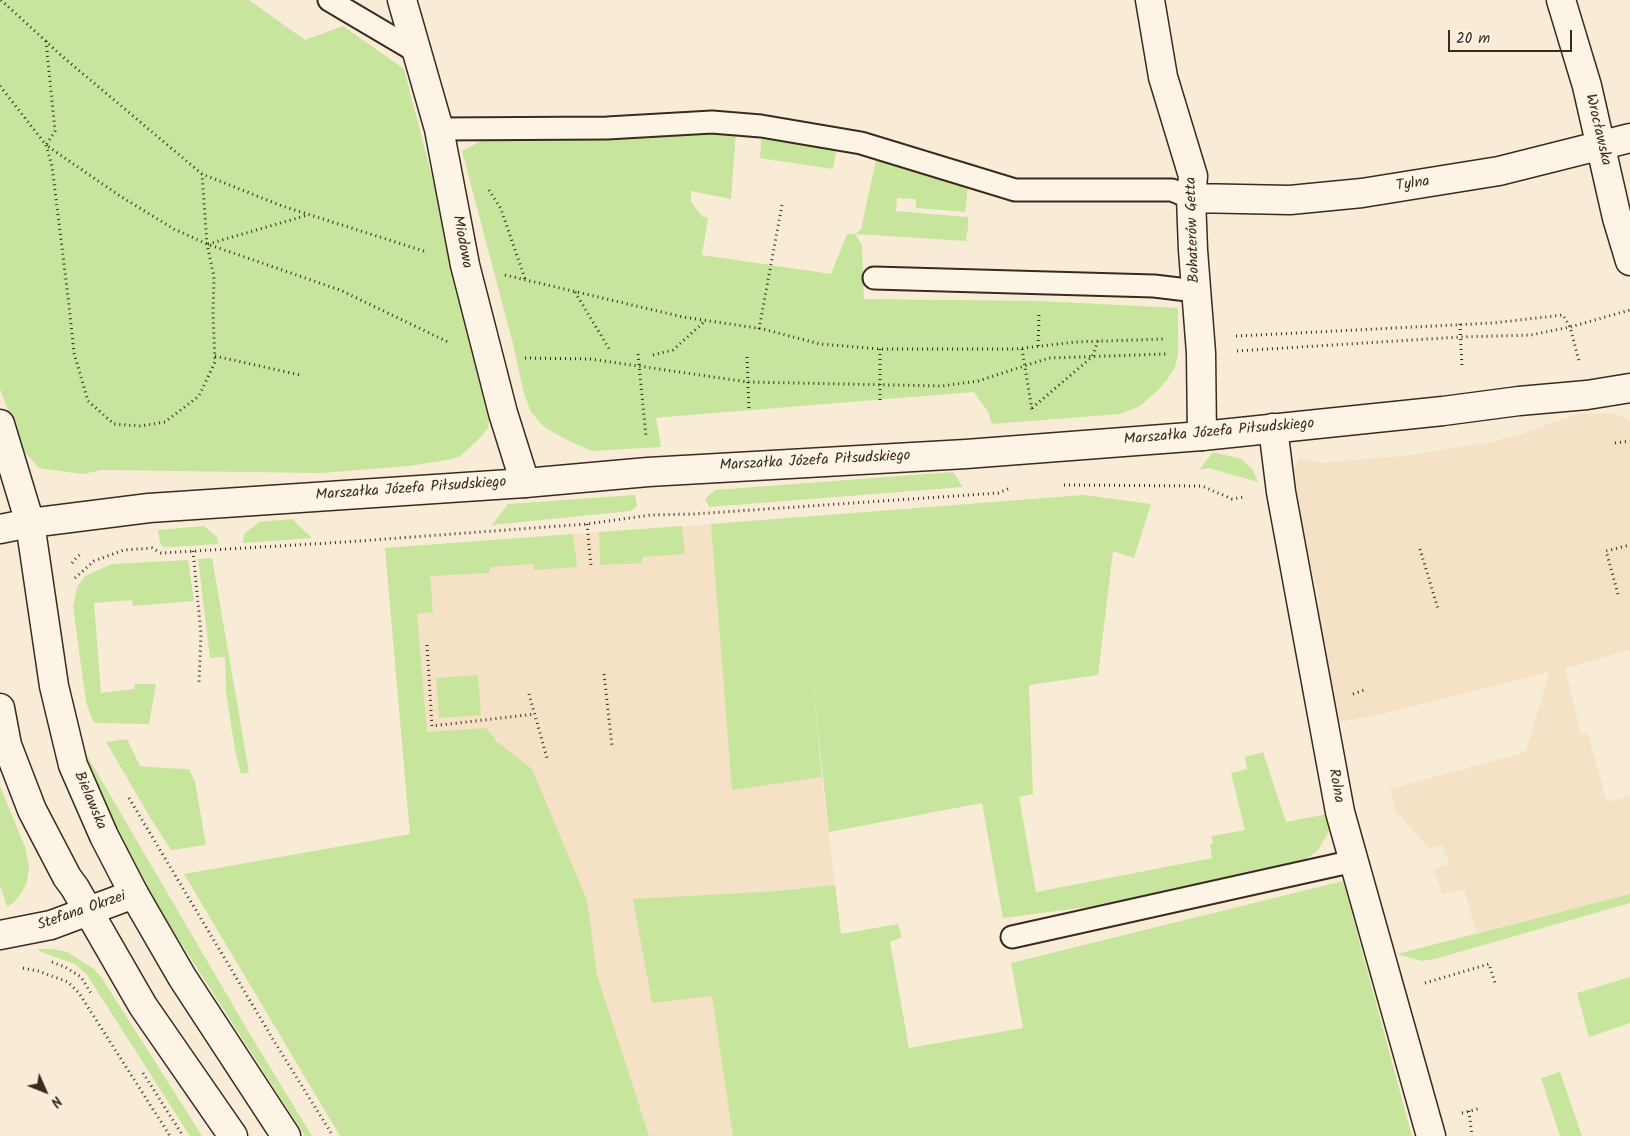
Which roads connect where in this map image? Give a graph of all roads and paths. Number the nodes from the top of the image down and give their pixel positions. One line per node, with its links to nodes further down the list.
1 (1, 0): 6 (path)
2 (329, 0): 7 (lane)
3 (402, 0): 7 (street, Miodowa)
4 (1150, 0): 15 (street, Bohaterów Getta)
5 (1561, 0): 12 (street, Wrocławska)
6 (46, 41): 11 (path); 13 (path)
7 (417, 52): 9 (street, Miodowa)
8 (0, 86): 11 (path)
9 (440, 129): 15 (lane); 20 (street, Miodowa)
10 (1630, 138): 12 (street, Tylna)
11 (46, 145): 18 (path); 40 (path)
12 (1601, 146): 15 (street, Tylna); 19 (street, Wrocławska)
13 (202, 174): 17 (path); 18 (path)
14 (487, 187): 22 (path)
15 (1192, 198): 24 (street, Bohaterów Getta)
16 (782, 205): 29 (path)
17 (308, 215): 18 (path); 20 (path)
18 (207, 244): 40 (path); 44 (path)
19 (1630, 261)
20 (465, 265): 22 (path); 44 (street, Miodowa)
21 (874, 278): 24 (lane)
22 (525, 280): 23 (path)
23 (575, 291): 26 (path); 36 (path)
24 (1196, 291): 31 (street, Bohaterów Getta)
25 (1630, 310): 28 (path)
26 (705, 322): 29 (path); 39 (path)
27 (1460, 324): 28 (path); 30 (path); 31 (path)
28 (1570, 327): 30 (path); 48 (path)
29 (758, 329): 33 (path)
30 (1460, 337): 35 (path); 47 (path)
31 (1199, 338): 32 (path); 59 (street, Bohaterów Getta)
32 (1098, 341): 34 (path); 42 (path)
33 (880, 349): 34 (path); 51 (path)
34 (1022, 349): 46 (path)
35 (1236, 351)
36 (611, 352)
37 (638, 354): 45 (path)
38 (1168, 354): 42 (path)
39 (653, 355)
40 (215, 356): 49 (path)
41 (747, 357): 50 (path)
42 (1092, 357): 46 (path); 54 (path)
43 (525, 358): 45 (path)
44 (490, 361): 63 (street, Miodowa)
45 (639, 366): 50 (path); 60 (path)
46 (1025, 366): 51 (path); 54 (path)
47 (1462, 368)
48 (1581, 368)
49 (300, 375)
50 (748, 382): 51 (path); 55 (path)
51 (880, 385): 53 (path)
52 (1630, 388): 58 (street, Marszałka Józefa Piłsudskiego)
53 (880, 400)
54 (1032, 408): 56 (path)
55 (749, 410)
56 (1033, 414)
57 (0, 424): 67 (street, Bielawska)
58 (1273, 428): 59 (street, Marszałka Józefa Piłsudskiego); 88 (street, Rolna)
59 (1202, 436): 63 (street, Marszałka Józefa Piłsudskiego)
60 (646, 439)
61 (1630, 441): 62 (path)
62 (1615, 443)
63 (525, 482): 67 (street, Marszałka Józefa Piłsudskiego)
64 (1056, 482): 66 (path)
65 (1015, 486): 68 (path)
66 (1232, 499)
67 (30, 523): 69 (street, Marszałka Józefa Piłsudskiego); 89 (street, Bielawska)
68 (587, 524): 73 (path); 74 (path)
69 (0, 530)
70 (1630, 545): 77 (path)
71 (88, 549): 75 (path)
72 (1420, 549): 78 (path)
73 (193, 551): 76 (path); 81 (path)
74 (591, 566)
75 (67, 570)
76 (74, 580)
77 (1618, 594)
78 (1438, 608)
79 (427, 646): 84 (path)
80 (604, 674): 85 (path)
81 (199, 682)
82 (529, 694): 84 (path)
83 (0, 708): 90 (street)
84 (535, 714): 86 (path)
85 (612, 746)
86 (547, 758)
87 (128, 797): 106 (path)
88 (1354, 861): 92 (lane); 107 (street, Rolna)
89 (134, 894): 90 (street, Stefana Okrzei); 105 (street, Bielawska)
90 (88, 911): 91 (street, Stefana Okrzei); 104 (street)
91 (0, 935)
92 (1012, 937)
93 (46, 960): 97 (path)
94 (18, 968): 102 (path)
95 (1496, 983): 96 (path)
96 (1417, 985)
97 (97, 1002)
98 (140, 1069): 103 (path)
99 (1481, 1108): 100 (path)
100 (1469, 1111): 101 (path); 108 (path)
101 (1464, 1112)
102 (170, 1136)
103 (183, 1136)
104 (233, 1136)
105 (286, 1136)
106 (333, 1136)
107 (1431, 1136)
108 (1472, 1136)

